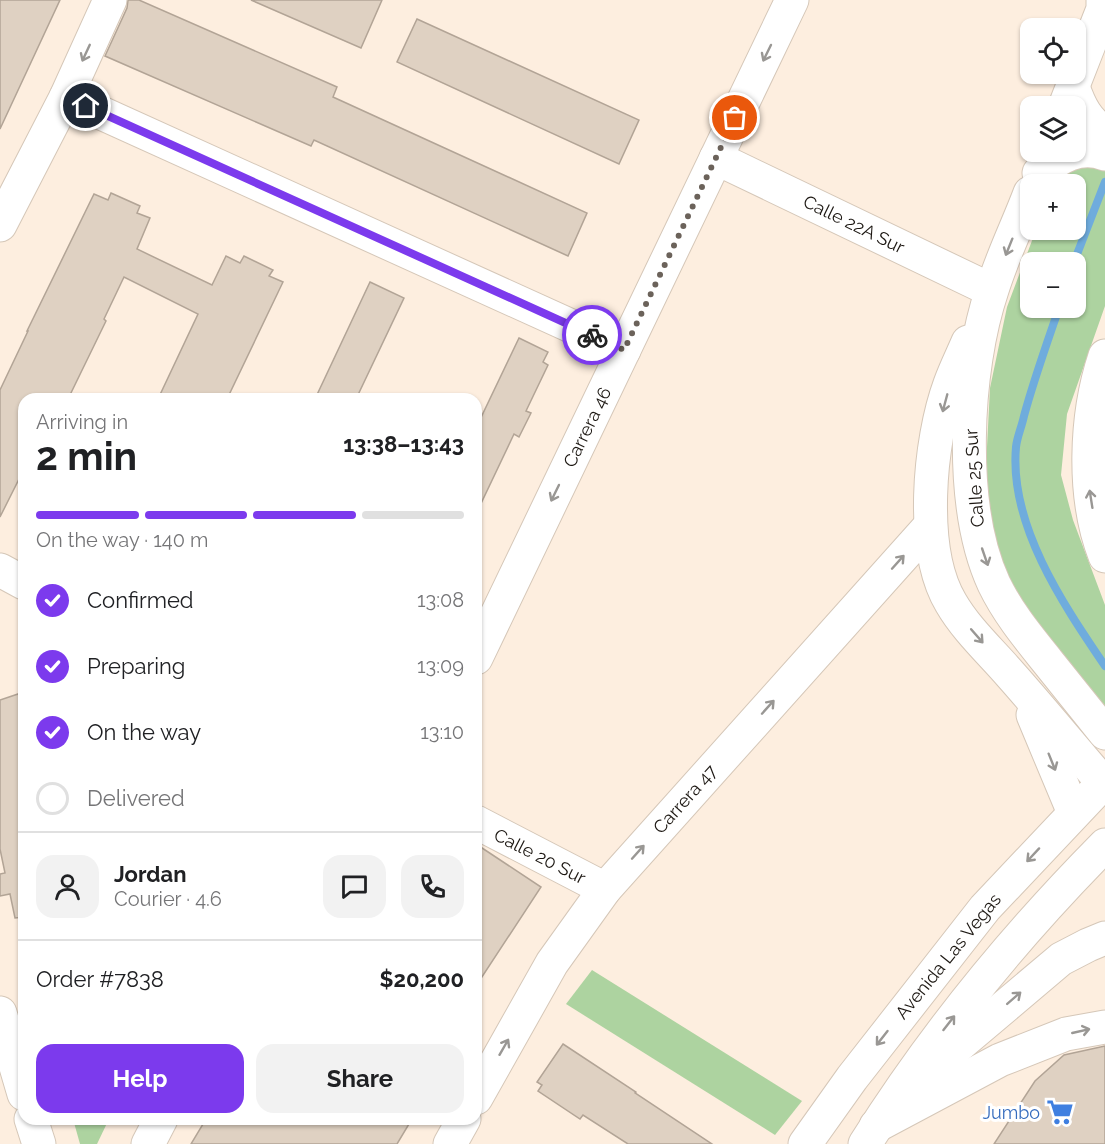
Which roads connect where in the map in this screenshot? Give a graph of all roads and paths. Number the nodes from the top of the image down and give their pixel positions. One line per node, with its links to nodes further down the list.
1 (110, 0): 5 (street, one-way to 5)
2 (791, 0): 8 (street, Carrera 46, one-way to 8)
3 (1103, 0): 4 (street)
4 (1069, 96)
5 (66, 97): 11 (street); 14 (street)
6 (1086, 117): 7 (street)
7 (1103, 146): 9 (street)
8 (716, 158): 12 (street, Calle 22A Sur); 14 (street, Carrera 46)
9 (1039, 174)
10 (1020, 219): 12 (street, Calle 25 Sur, one-way to 12)
11 (0, 225)
12 (991, 290): 17 (street, one-way to 17); 23 (street, Calle 25 Sur, one-way to 23)
13 (1105, 343): 16 (street)
14 (624, 350): 21 (street, Carrera 46, one-way to 21)
15 (1105, 356): 16 (street)
16 (1093, 413): 18 (street, one-way to 16)
17 (930, 526): 22 (street, one-way to 22); 28 (street, Carrera 47, one-way to 17)
18 (1105, 556)
19 (0, 570): 20 (street)
20 (18, 580)
21 (482, 646)
22 (1022, 688): 24 (street); 25 (street, one-way to 25)
23 (1105, 733)
24 (1104, 783): 25 (street, Avenida Las Vegas)
25 (1074, 813): 41 (street, Avenida Las Vegas, one-way to 41)
26 (482, 825): 28 (street, Calle 20 Sur)
27 (1105, 845): 37 (street, one-way to 27)
28 (605, 889): 33 (street, Carrera 47, one-way to 28)
29 (1105, 938): 37 (street, one-way to 29)
30 (0, 1013): 32 (street)
31 (1105, 1026): 37 (street, one-way to 31)
32 (18, 1074)
33 (482, 1087)
34 (33, 1125): 38 (street)
35 (158, 1125): 39 (street)
36 (461, 1125): 40 (street)
37 (877, 1125)
38 (39, 1144)
39 (148, 1144)
40 (450, 1144)
41 (805, 1144)

